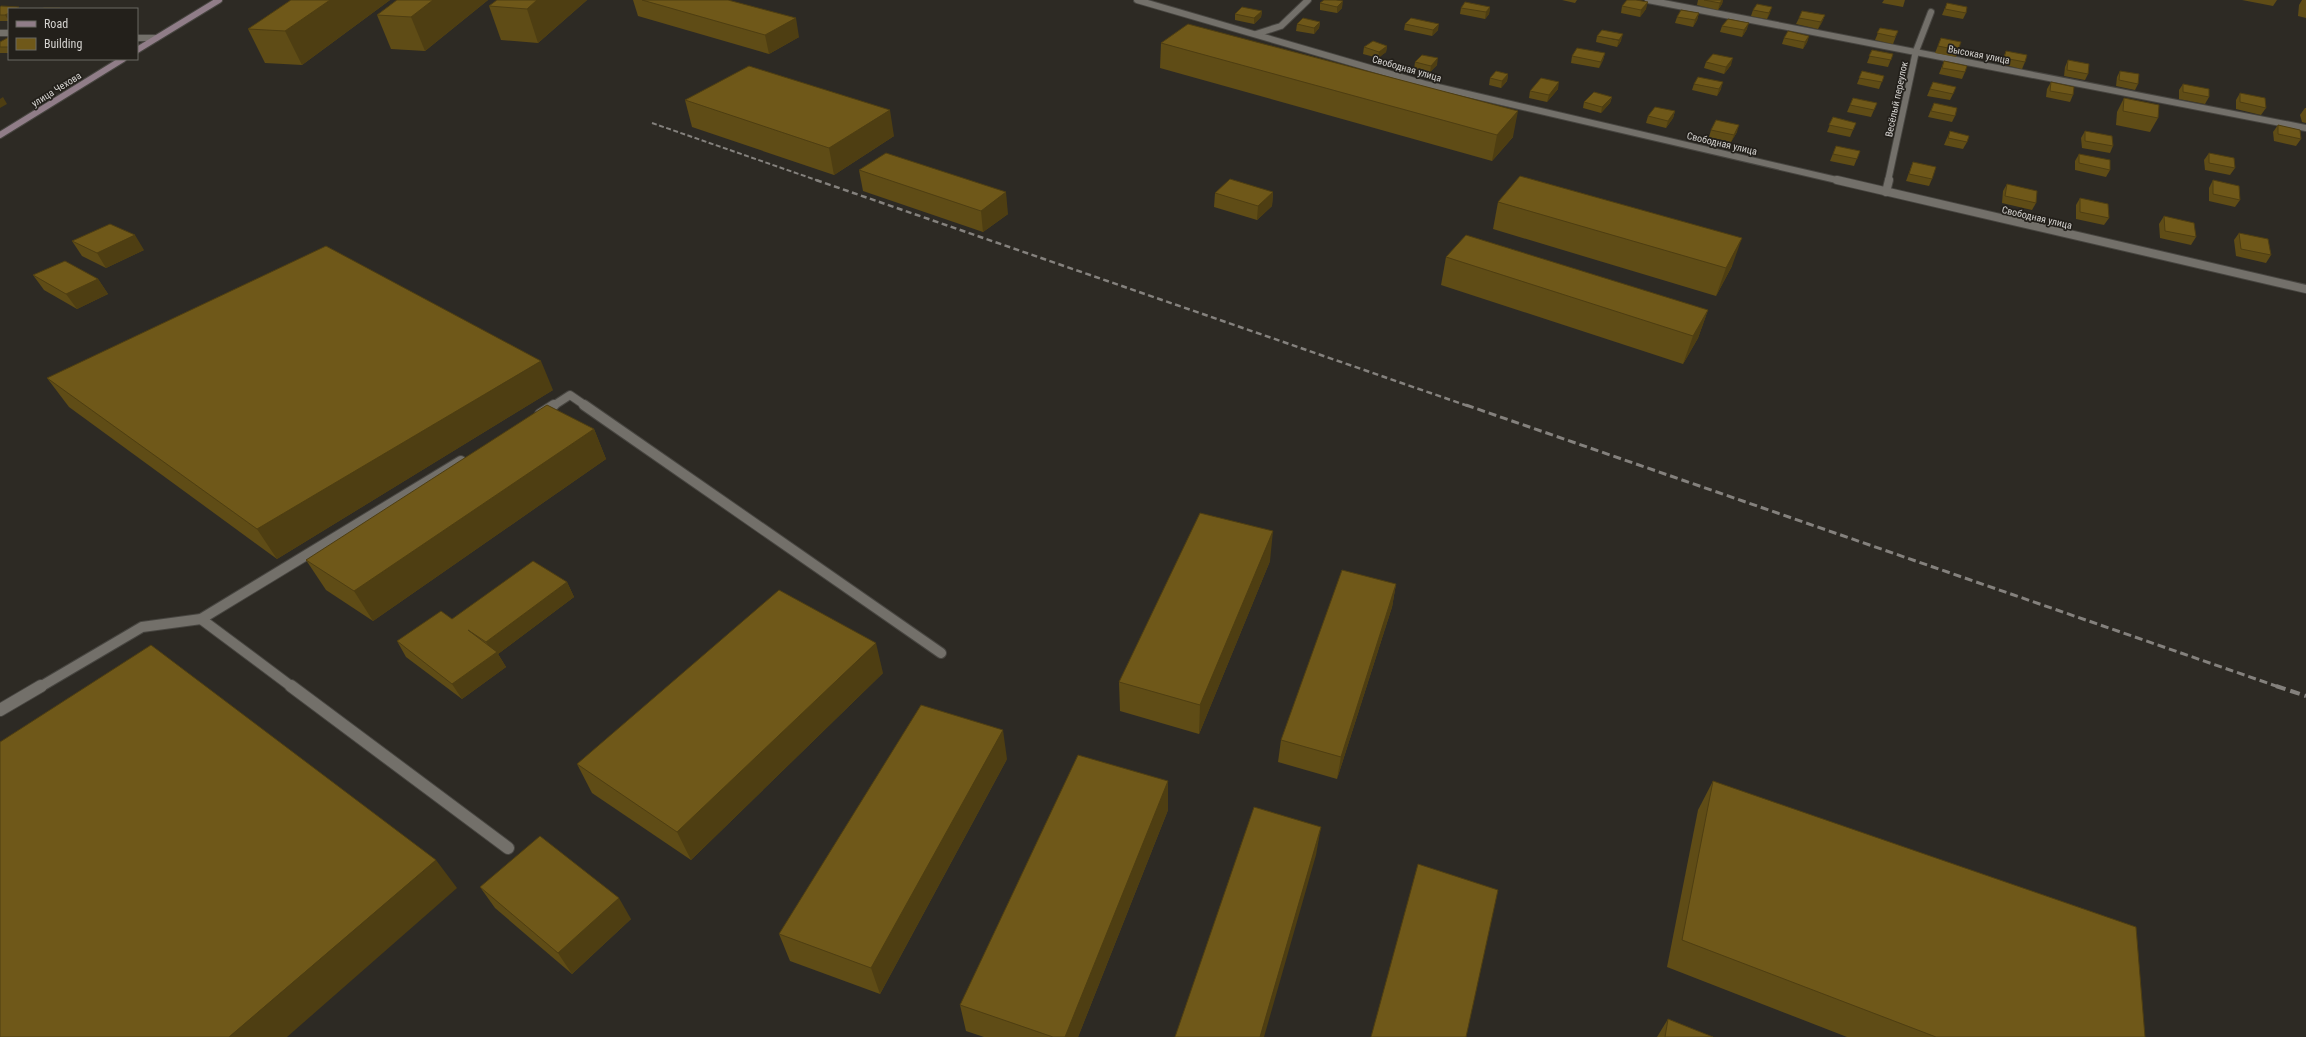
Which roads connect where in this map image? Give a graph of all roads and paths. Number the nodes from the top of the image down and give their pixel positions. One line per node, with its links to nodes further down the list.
1 (219, 0): 8 (main road)
2 (1137, 0): 6 (street, Свободная улица)
3 (1308, 0): 6 (street)
4 (1648, 0): 10 (street, Высокая улица)
5 (1932, 12): 10 (street, Весёлый переулок)
6 (1256, 34): 14 (street, Свободная улица)
7 (138, 38): 8 (street)
8 (156, 38): 9 (main road)
9 (138, 49)
10 (1916, 51): 12 (street, Высокая улица); 14 (street, Весёлый переулок)
11 (121, 60): 13 (main road, улица Чехова)
12 (2306, 128)
13 (0, 135)
14 (1886, 192): 15 (street, Свободная улица)
15 (2306, 289)
16 (529, 420): 19 (street)
17 (468, 457): 18 (street)
18 (201, 619): 20 (street); 21 (street)
19 (941, 652)
20 (0, 710)
21 (508, 848)

